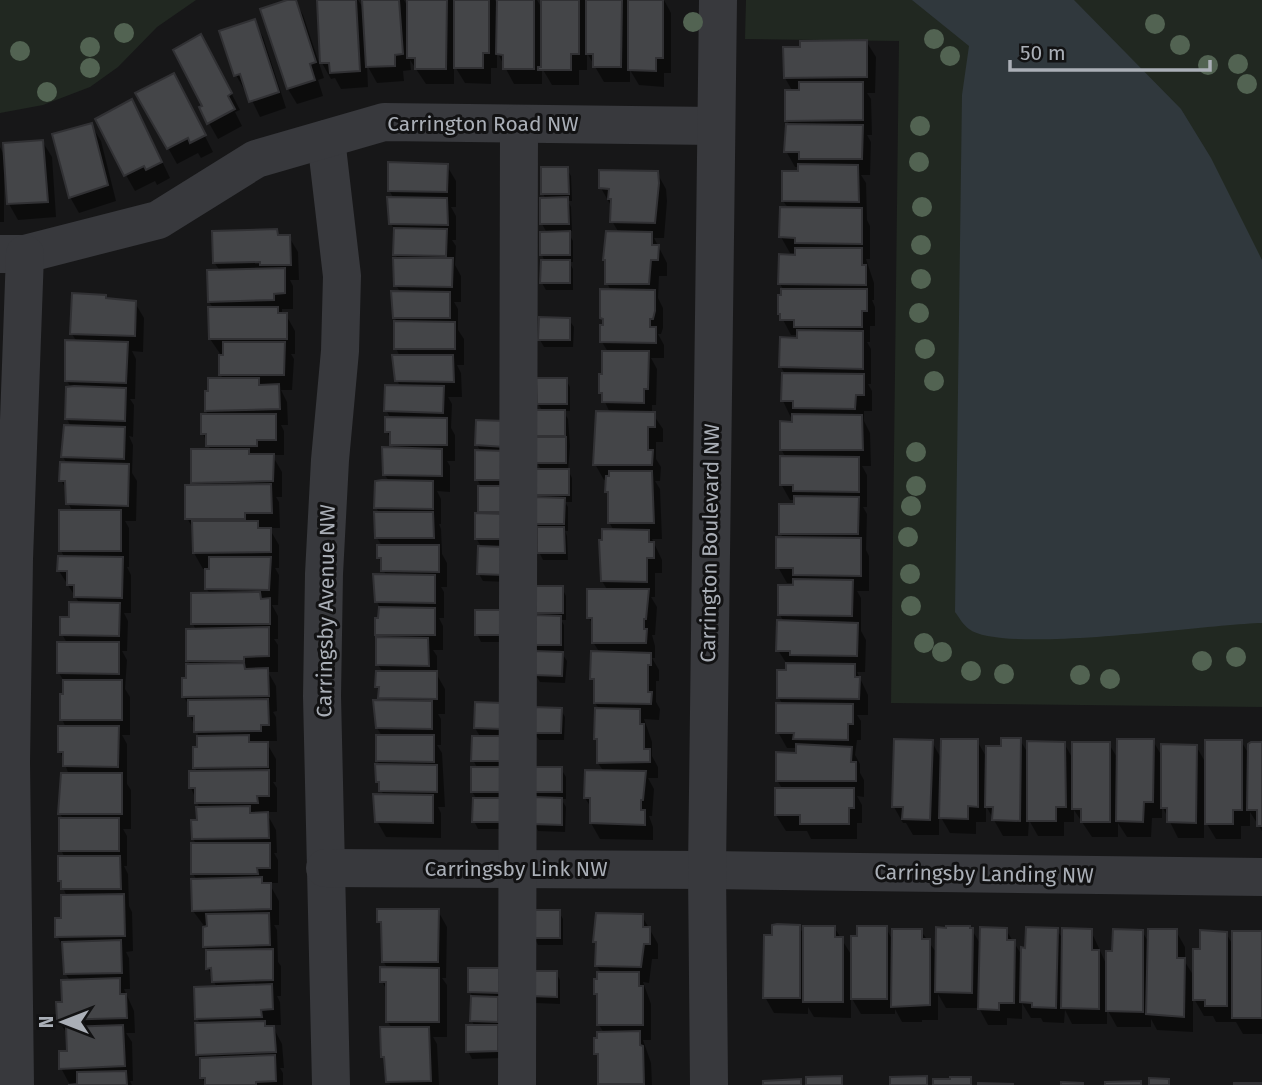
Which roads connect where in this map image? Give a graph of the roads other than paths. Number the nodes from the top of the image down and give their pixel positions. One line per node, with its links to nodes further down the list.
1 (718, 0): 3 (street, Carrington Boulevard NW)
2 (519, 124): 3 (street, Carrington Road NW); 4 (street, Carrington Road NW); 7 (street)
3 (715, 126): 8 (street, Carrington Boulevard NW)
4 (326, 139): 5 (street, Carrington Road NW); 6 (street, Carringsby Avenue NW)
5 (12, 254): 10 (street)
6 (325, 868): 7 (street, Carringsby Link NW); 11 (street, Carringsby Avenue NW)
7 (516, 869): 8 (street, Carringsby Link NW); 12 (street)
8 (707, 870): 9 (street, Carringsby Landing NW); 13 (street, Carrington Boulevard NW)
9 (1262, 877)
10 (15, 1085)
11 (331, 1085)
12 (517, 1085)
13 (709, 1085)

